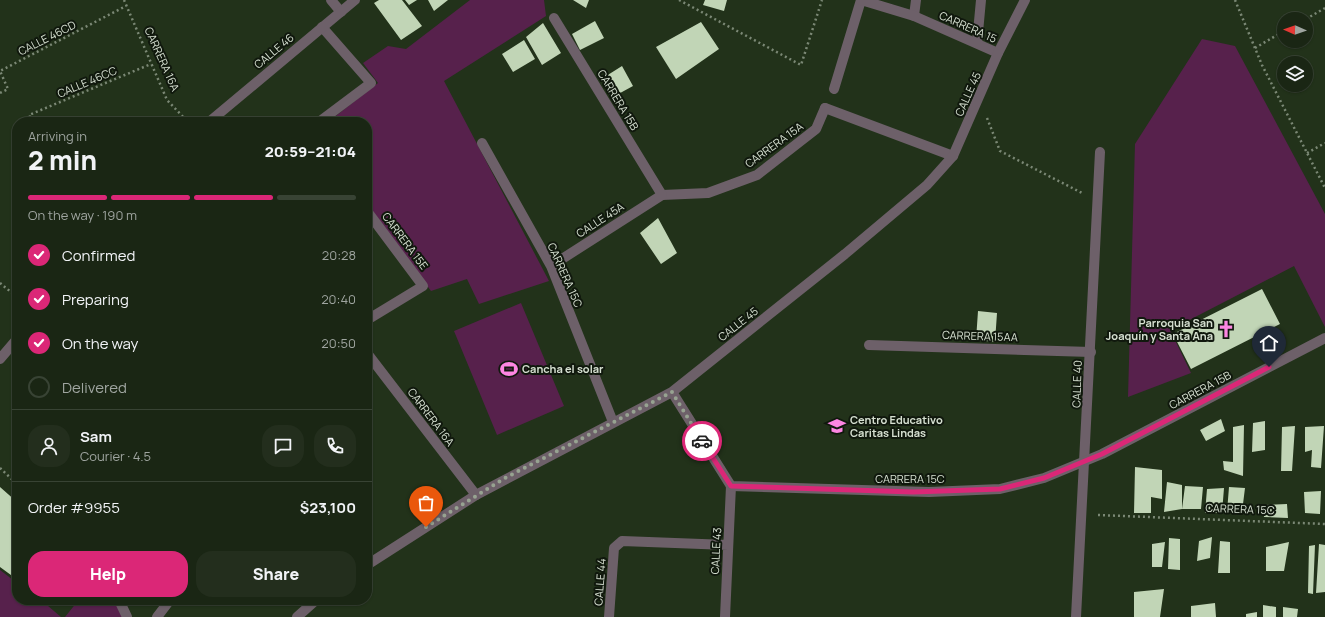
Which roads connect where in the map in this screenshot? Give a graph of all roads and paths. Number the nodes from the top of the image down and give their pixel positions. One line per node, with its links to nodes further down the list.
1 (124, 0): 11 (path, CARRERA 16A)
2 (331, 0): 13 (street)
3 (355, 0): 13 (street, CALLE 46)
4 (678, 0): 5 (path)
5 (822, 0)
6 (861, 0): 15 (street, CARRERA 15); 23 (street)
7 (916, 0): 15 (street)
8 (981, 0): 19 (street)
9 (1025, 0): 21 (street, CALLE 45)
10 (1234, 0): 20 (path)
11 (126, 6): 22 (path, CARRERA 16A); 24 (path, CALLE 46CD)
12 (1325, 8): 14 (path)
13 (341, 12): 17 (street, CALLE 46)
14 (1313, 15)
15 (914, 16): 19 (street, CARRERA 15)
16 (554, 18): 36 (street, CARRERA 15B)
17 (322, 27): 28 (street, CALLE 46); 29 (street)
18 (1277, 35): 20 (path)
19 (977, 43): 21 (street, CARRERA 15)
20 (1255, 48): 33 (path)
21 (998, 53): 25 (street, CALLE 45)
22 (151, 64): 26 (path, CALLE 46CC); 27 (path, CARRERA 16A)
23 (834, 89)
24 (0, 93)
25 (979, 97): 34 (street, CALLE 45); 37 (path)
26 (30, 117)
27 (183, 117)
28 (215, 117)
29 (326, 117)
30 (482, 143): 39 (street, CARRERA 15C)
31 (1325, 143): 33 (path)
32 (1100, 152): 37 (street, CALLE 40)
33 (1307, 153): 35 (path)
34 (953, 156): 36 (street, CARRERA 15A); 49 (street, CALLE 45)
35 (1325, 188)
36 (662, 195): 39 (street, CALLE 45A)
37 (1098, 201): 46 (street, CALLE 40)
38 (372, 218): 42 (street, CARRERA 15E)
39 (551, 266): 50 (street, CARRERA 15C)
40 (0, 283): 41 (path)
41 (12, 293)
42 (372, 317)
43 (1325, 338): 51 (street, CARRERA 15B)
44 (12, 345): 47 (street)
45 (869, 345): 46 (street, CARRERA 15AA)
46 (1090, 352): 51 (street, CALLE 40)
47 (0, 359)
48 (372, 360): 55 (street, CARRERA 16A)
49 (672, 392): 50 (street, CALLE 45); 54 (street)
50 (613, 422): 55 (street, CALLE 45)
51 (1085, 461): 54 (street, CARRERA 15C); 56 (street, CALLE 40)
52 (0, 468): 53 (path)
53 (12, 479)
54 (731, 486): 58 (street, CALLE 43)
55 (476, 495): 59 (street, CALLE 45)
56 (1082, 515): 57 (path, CARRERA 15C); 68 (street, CALLE 40)
57 (1325, 524)
58 (728, 545): 66 (street, CALLE 44); 67 (street, CALLE 43)
59 (372, 562)
60 (121, 605): 63 (street)
61 (166, 605): 64 (street)
62 (310, 605): 65 (street)
63 (127, 617)
64 (157, 617)
65 (297, 617)
66 (609, 617)
67 (725, 617)
68 (1076, 617)

